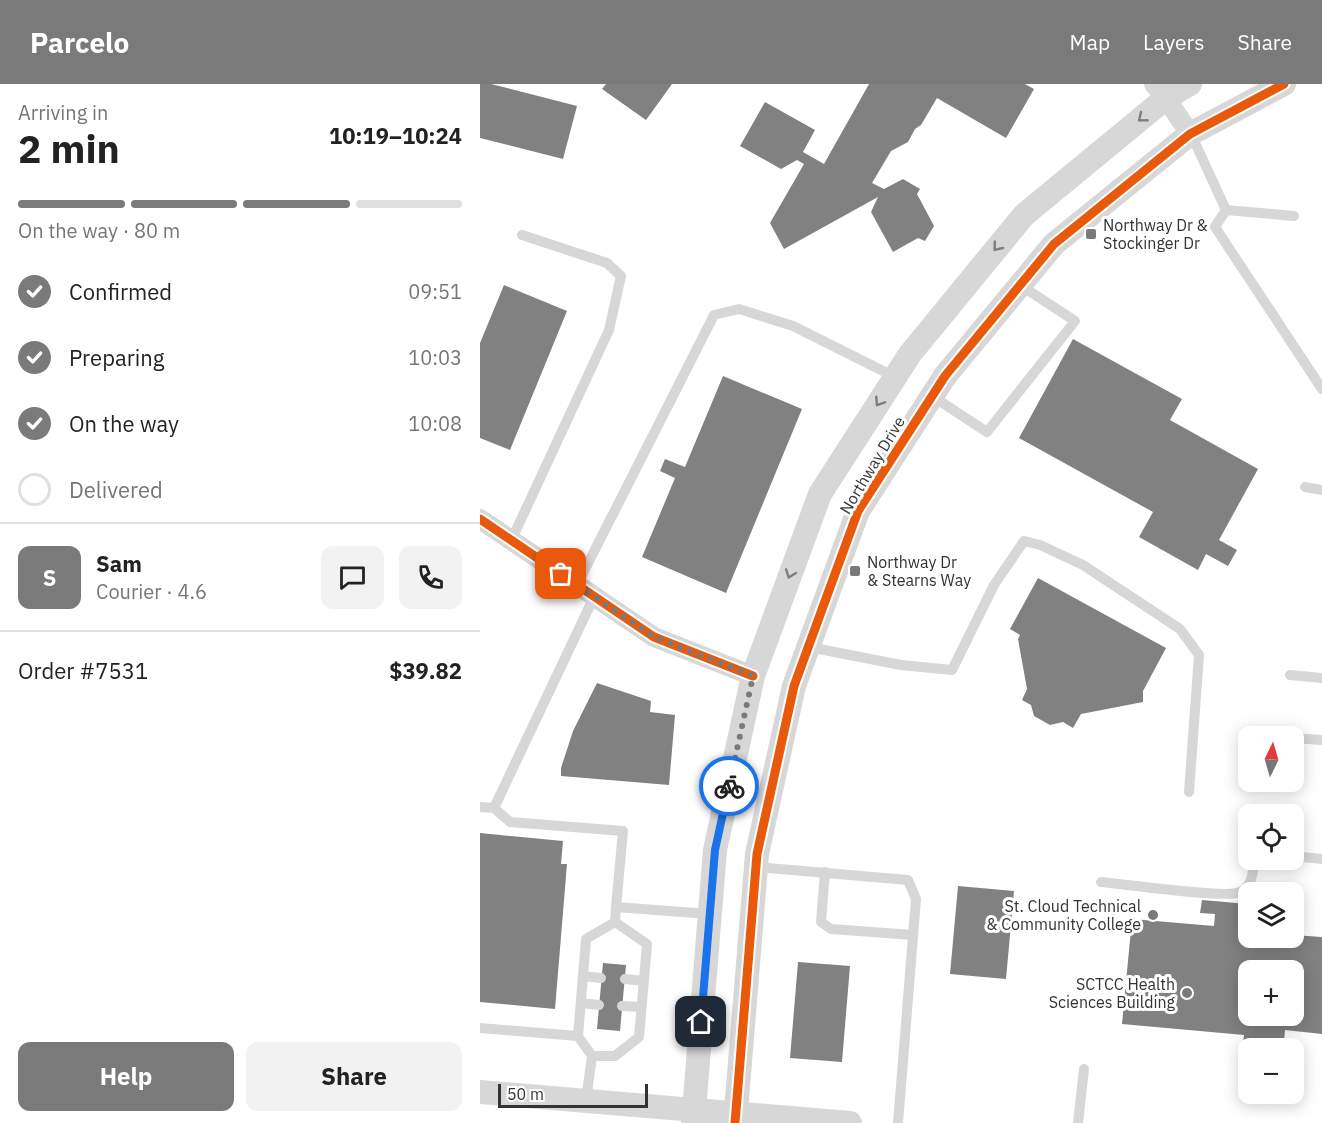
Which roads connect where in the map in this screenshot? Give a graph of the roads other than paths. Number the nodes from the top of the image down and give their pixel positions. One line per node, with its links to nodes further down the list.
1 (1190, 84): 3 (street, Northway Drive)
2 (1284, 84): 4 (street, Northway Drive)
3 (1160, 91): 4 (street); 9 (street, Northway Drive, one-way to 9)
4 (1190, 134): 5 (lane); 8 (street, Northway Drive)
5 (1226, 210): 6 (lane); 10 (lane)
6 (1294, 216)
7 (522, 235): 15 (lane)
8 (1020, 285): 11 (street, Northway Drive); 11 (lane)
9 (895, 377): 16 (lane); 20 (street, Northway Drive, one-way to 20)
10 (1322, 389)
11 (932, 396): 18 (street, Northway Drive)
12 (1305, 487): 13 (lane)
13 (1322, 490)
14 (480, 519): 15 (street)
15 (512, 541): 16 (street)
16 (577, 585): 17 (street)
17 (594, 597): 20 (street); 26 (lane)
18 (808, 647): 24 (lane); 29 (street, Northway Drive)
19 (1290, 675): 21 (lane)
20 (753, 676): 34 (street, Northway Drive)
21 (1322, 678)
22 (1304, 739): 23 (lane)
23 (1322, 740)
24 (1189, 792)
25 (480, 807): 26 (lane)
26 (494, 808): 33 (lane)
27 (1304, 857): 28 (lane)
28 (1322, 859)
29 (756, 867): 31 (lane); 52 (street, Northway Drive)
30 (1253, 870): 32 (lane)
31 (825, 873): 36 (lane); 36 (lane)
32 (1101, 882)
33 (616, 907): 34 (lane); 35 (lane)
34 (710, 914): 51 (street, Northway Drive)
35 (615, 922): 37 (lane); 40 (lane)
36 (913, 935): 54 (lane)
37 (583, 976): 38 (lane); 41 (lane)
38 (602, 978)
39 (625, 979): 40 (lane)
40 (644, 981): 44 (lane)
41 (581, 1003): 42 (lane); 46 (lane)
42 (599, 1005)
43 (622, 1006): 44 (lane)
44 (641, 1007): 47 (lane)
45 (480, 1028): 46 (lane)
46 (578, 1036): 47 (lane)
47 (592, 1056): 50 (lane)
48 (1084, 1069): 55 (lane)
49 (480, 1092): 50 (street)
50 (586, 1100): 51 (street)
51 (693, 1116): 52 (street)
52 (735, 1118): 53 (street)
53 (850, 1123)
54 (898, 1123)
55 (1078, 1123)

